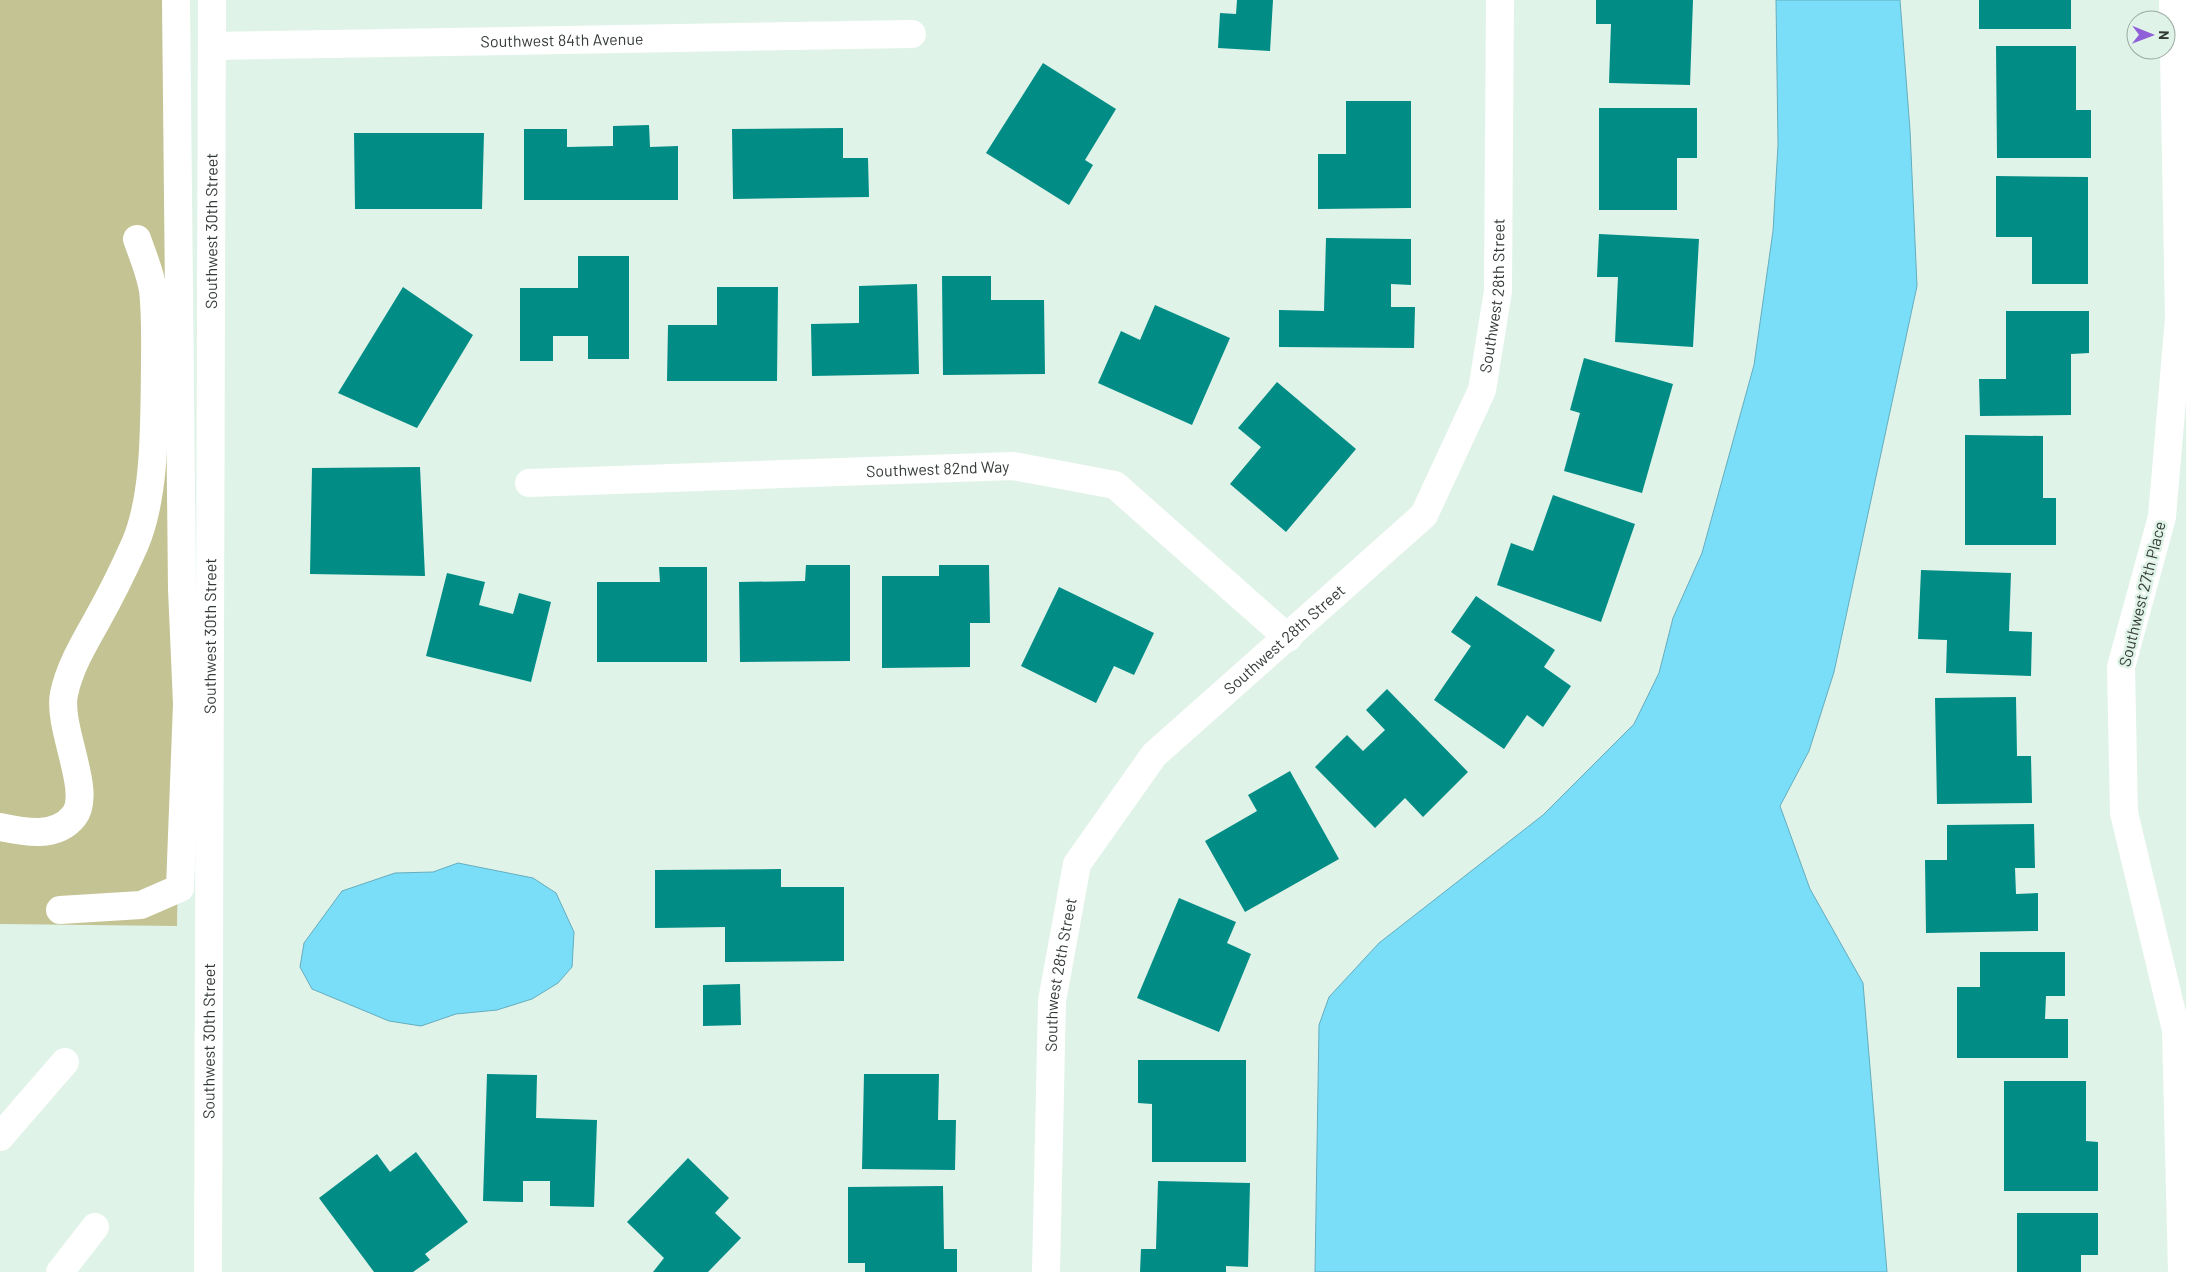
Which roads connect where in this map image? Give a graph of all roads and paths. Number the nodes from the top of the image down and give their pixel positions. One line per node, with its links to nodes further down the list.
1 (176, 0): 11 (street)
2 (212, 0): 6 (street, Southwest 30th Street)
3 (1500, 0): 9 (street, Southwest 28th Street)
4 (2173, 0): 18 (street, Southwest 27th Place)
5 (912, 34): 6 (street, Southwest 84th Avenue)
6 (212, 46): 16 (street, Southwest 30th Street)
7 (137, 239): 10 (street)
8 (529, 483): 9 (street, Southwest 82nd Way)
9 (1288, 638): 17 (street, Southwest 28th Street)
10 (0, 827)
11 (60, 910)
12 (65, 1062): 13 (street)
13 (0, 1137)
14 (95, 1227): 15 (street)
15 (60, 1272)
16 (208, 1272)
17 (1046, 1272)
18 (2182, 1272)

